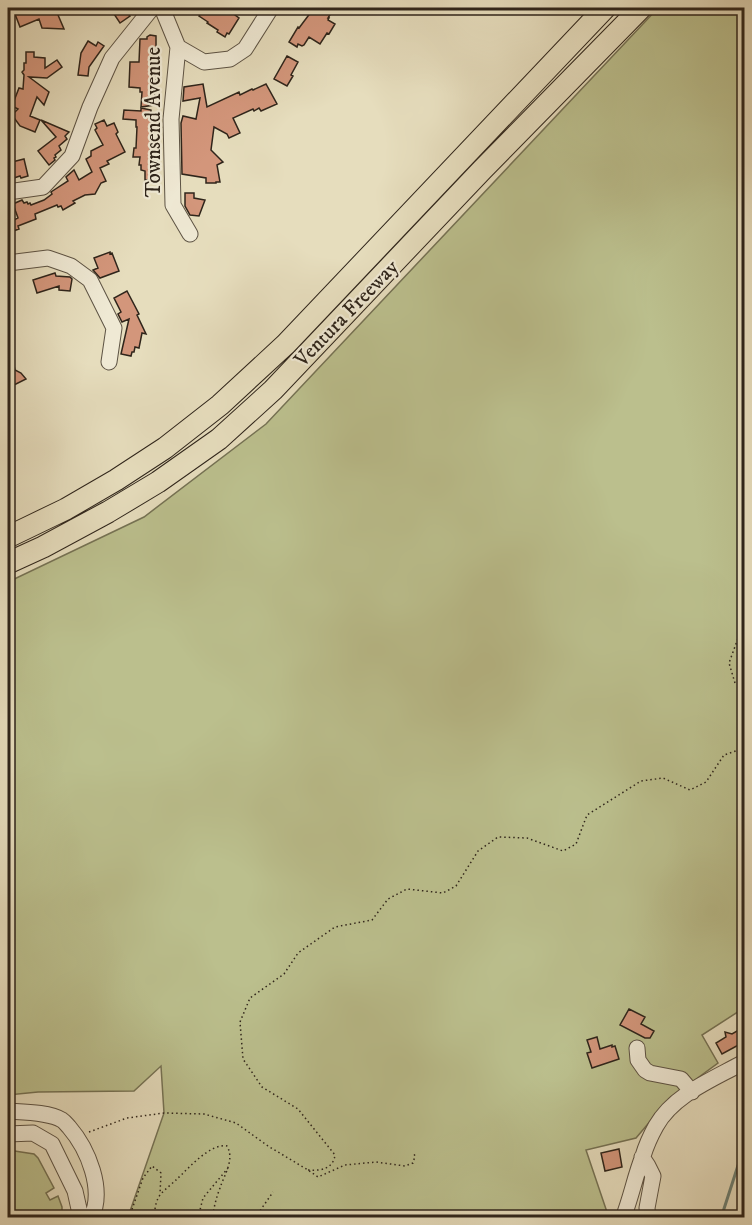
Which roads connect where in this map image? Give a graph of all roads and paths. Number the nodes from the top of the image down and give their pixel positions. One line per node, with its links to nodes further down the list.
1 (152, 8): 10 (street)
2 (162, 8): 8 (street, Townsend Avenue)
3 (270, 8): 8 (street)
4 (594, 8): 15 (highway, Ventura Freeway)
5 (605, 8): 16 (highway)
6 (626, 8): 9 (highway)
7 (641, 8): 9 (highway, Ventura Freeway)
8 (178, 47): 11 (street, Townsend Avenue)
9 (482, 170): 14 (highway, Ventura Freeway)
10 (8, 192)
11 (190, 234)
12 (8, 264): 13 (street)
13 (109, 362)
14 (108, 512): 17 (highway); 18 (highway, Ventura Freeway)
15 (8, 525)
16 (8, 537)
17 (8, 554)
18 (8, 563)
19 (744, 622): 20 (path)
20 (744, 690)
21 (744, 748): 33 (path)
22 (637, 1048): 24 (street)
23 (744, 1062): 24 (street)
24 (692, 1092): 31 (street)
25 (8, 1112): 26 (street)
26 (43, 1113): 28 (street); 29 (street)
27 (8, 1134): 29 (street)
28 (78, 1137): 33 (path); 37 (street)
29 (52, 1144): 36 (street)
30 (413, 1152): 33 (path)
31 (642, 1157): 43 (street); 44 (street)
32 (228, 1167): 35 (path); 40 (path); 41 (path)
33 (308, 1170)
34 (273, 1192): 42 (path)
35 (160, 1196): 38 (path); 39 (path)
36 (81, 1218)
37 (91, 1218)
38 (129, 1218)
39 (154, 1218)
40 (198, 1218)
41 (212, 1218)
42 (255, 1218)
43 (622, 1218)
44 (648, 1218)

